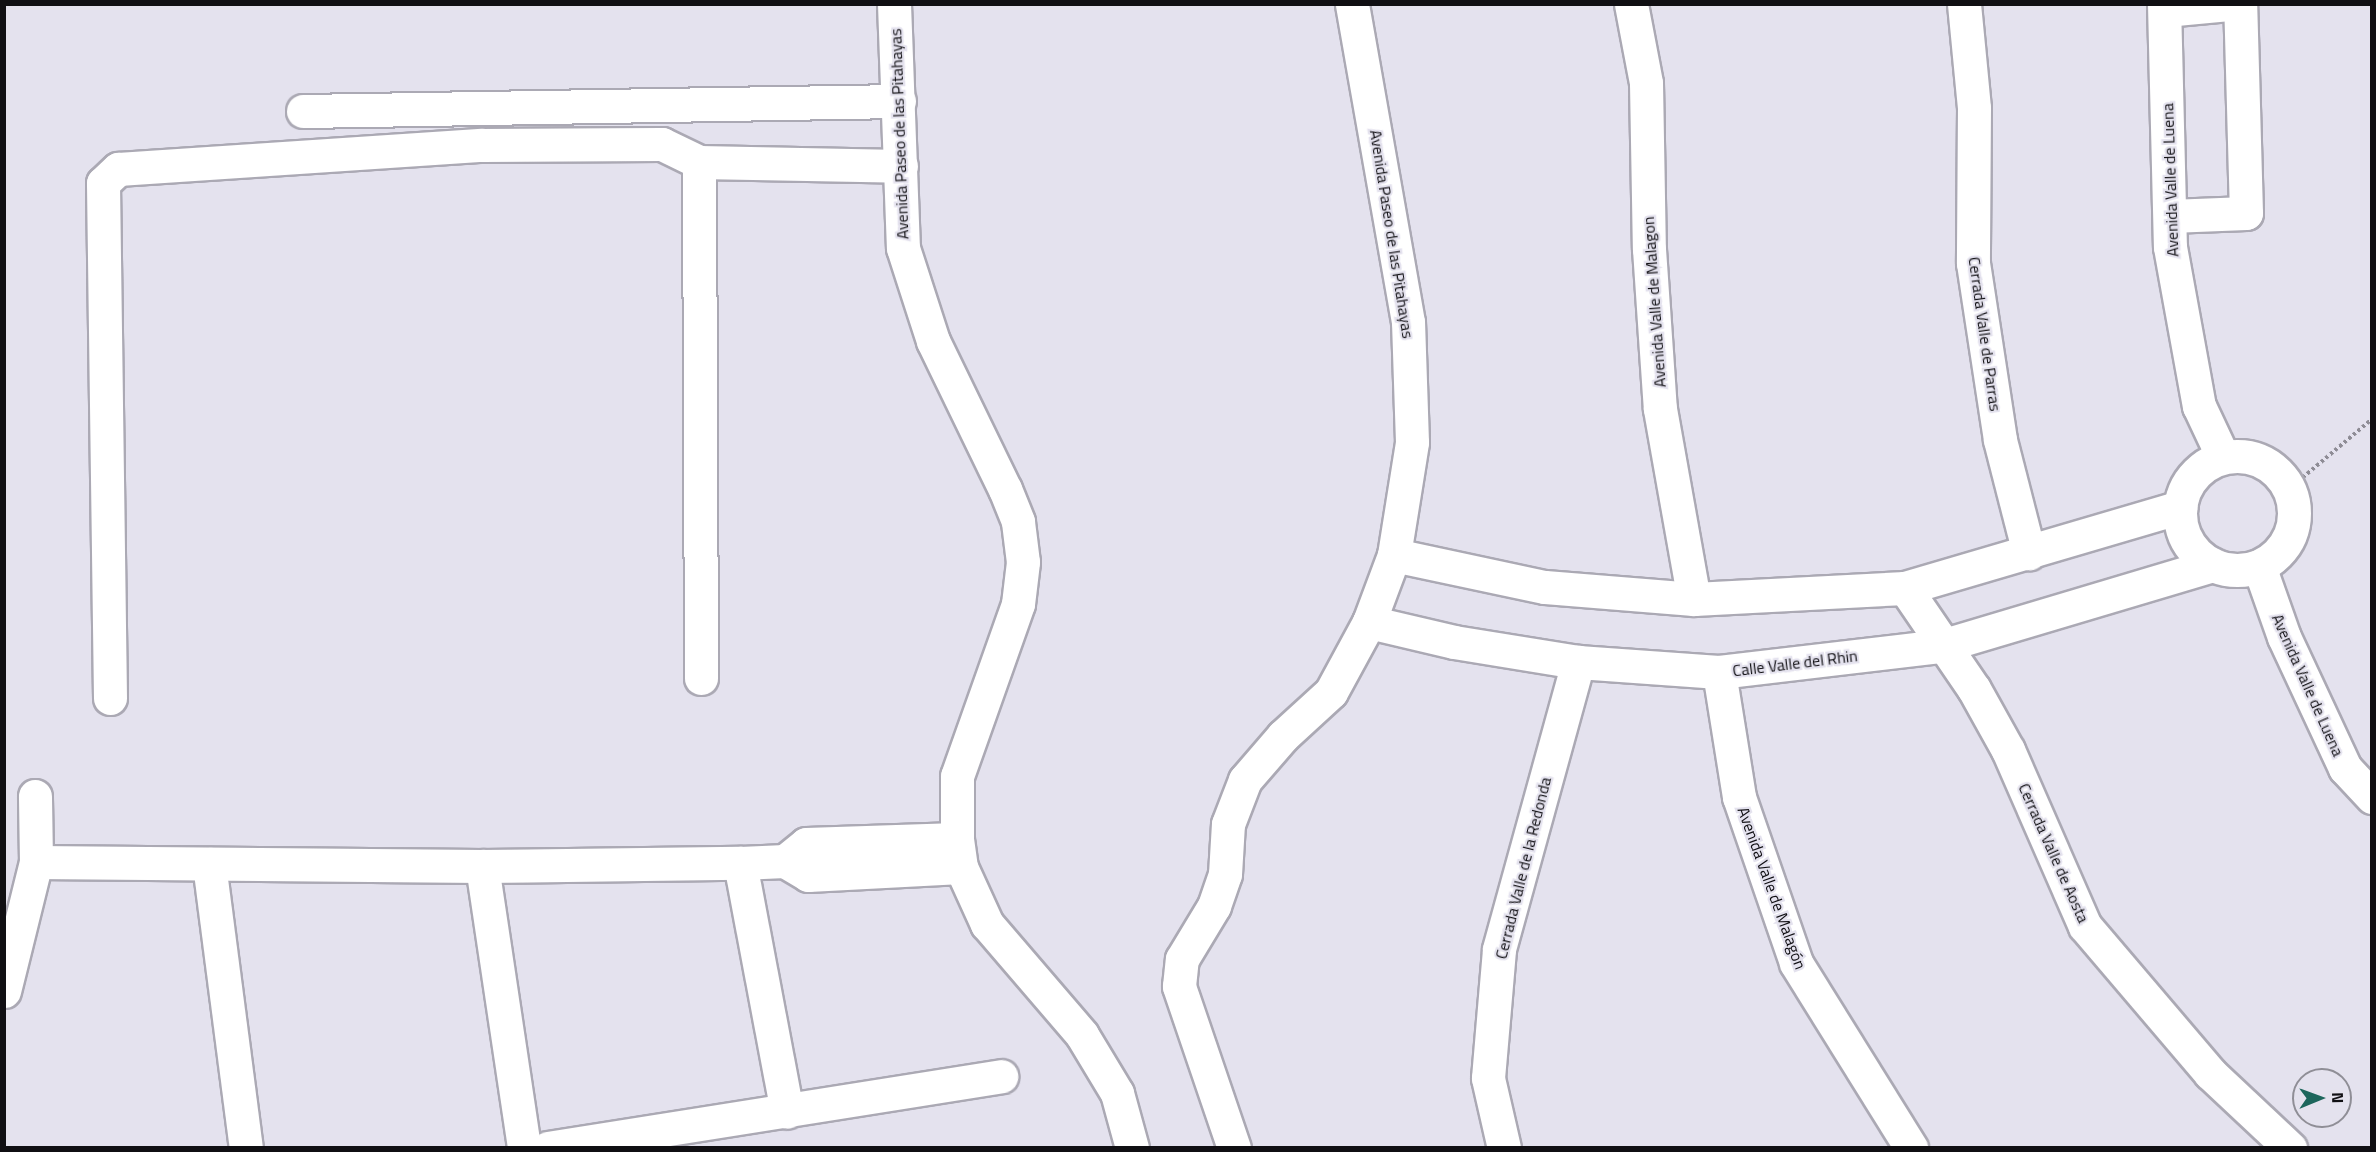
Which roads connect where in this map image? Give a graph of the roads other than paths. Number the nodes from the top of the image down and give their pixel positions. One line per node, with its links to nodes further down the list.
1 (894, 4): 8 (street, Avenida Paseo de las Pitahayas)
2 (1352, 4): 16 (street, Avenida Paseo de las Pitahayas)
3 (1631, 4): 20 (street, Avenida Valle de Malagon)
4 (1964, 4): 15 (street, Cerrada Valle de Parras)
5 (2229, 4): 7 (street)
6 (2240, 4): 12 (street)
7 (2164, 7): 12 (street, Avenida Valle de Luena)
8 (899, 101): 9 (street); 11 (street, Avenida Paseo de las Pitahayas)
9 (303, 111)
10 (699, 162): 11 (street); 25 (street); 26 (street)
11 (901, 166): 29 (street, Avenida Paseo de las Pitahayas)
12 (2170, 216): 13 (street, Avenida Valle de Luena)
13 (2223, 457): 14 (street); 18 (street)
14 (2180, 507): 15 (street); 17 (street)
15 (2029, 553): 19 (street)
16 (1394, 555): 20 (street); 21 (street, Avenida Paseo de las Pitahayas)
17 (2213, 565): 18 (street); 22 (street, Calle Valle del Rhin)
18 (2259, 566): 28 (street, Avenida Valle de Luena)
19 (1905, 588): 20 (street); 22 (street, Cerrada Valle de Aosta)
20 (1694, 599)
21 (1369, 622): 23 (street, Calle Valle del Rhin); 41 (street, Avenida Paseo de las Pitahayas)
22 (1941, 646): 24 (street, Calle Valle del Rhin); 44 (street, Cerrada Valle de Aosta)
23 (1578, 662): 24 (street, Calle Valle del Rhin); 42 (street, Cerrada Valle de la Redonda)
24 (1719, 672): 43 (street, Avenida Valle de Malagón)
25 (701, 678)
26 (110, 698)
27 (35, 796): 30 (street)
28 (2372, 797)
29 (959, 853): 31 (street); 40 (street, Avenida Paseo de las Pitahayas)
30 (36, 862): 32 (street); 34 (street)
31 (740, 863): 33 (street); 36 (street)
32 (209, 864): 33 (street); 37 (street)
33 (482, 866): 38 (street)
34 (4, 991)
35 (1001, 1076): 36 (street)
36 (787, 1112): 39 (street)
37 (246, 1148)
38 (524, 1148)
39 (548, 1148)
40 (1132, 1148)
41 (1234, 1148)
42 (1504, 1148)
43 (1911, 1148)
44 (2290, 1148)

